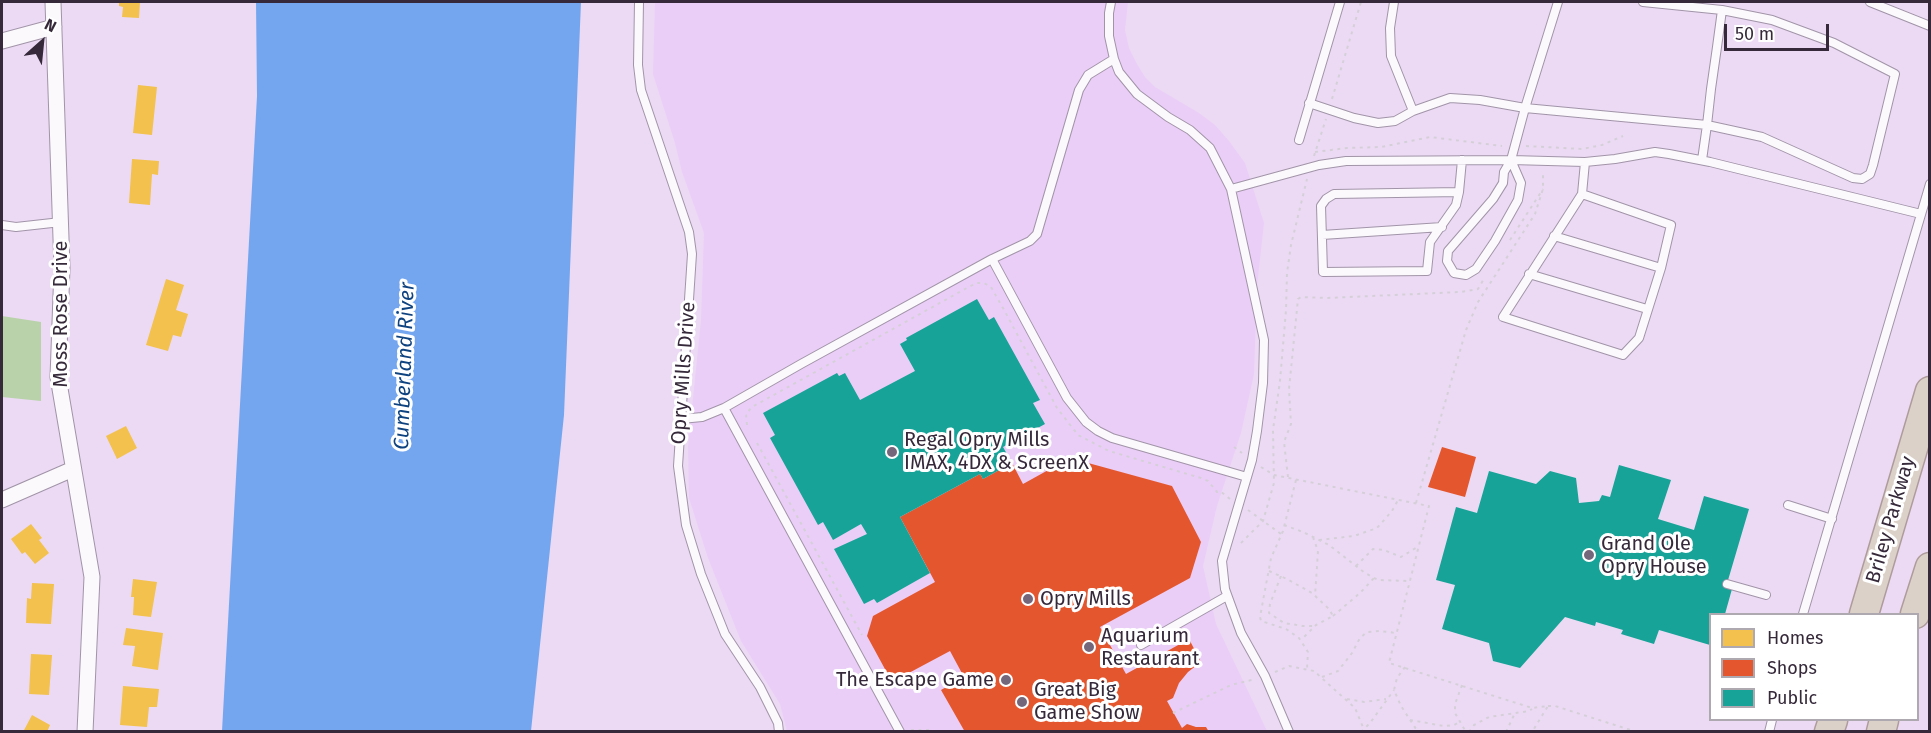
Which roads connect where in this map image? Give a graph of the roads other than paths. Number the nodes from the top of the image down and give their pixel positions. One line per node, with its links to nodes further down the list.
1 (53, 2): 10 (street, Moss Rose Drive)
2 (639, 2): 39 (lane, Opry Mills Drive)
3 (1111, 2): 13 (lane)
4 (1340, 2): 14 (lane)
5 (1394, 2): 16 (lane)
6 (1558, 2): 15 (lane)
7 (1643, 2): 9 (lane)
8 (1870, 2): 11 (lane)
9 (1722, 10): 17 (lane); 17 (lane)
10 (54, 27): 12 (street); 28 (street, Moss Rose Drive)
11 (1929, 27)
12 (2, 41)
13 (1114, 59): 24 (lane); 33 (lane)
14 (1309, 103): 16 (lane); 18 (lane)
15 (1525, 108): 16 (lane); 17 (lane); 20 (lane)
16 (1413, 111)
17 (1707, 125): 21 (lane)
18 (1299, 140)
19 (1462, 160): 20 (lane); 24 (lane); 25 (lane)
20 (1511, 160): 20 (lane); 22 (lane)
21 (1702, 160): 22 (lane); 27 (lane)
22 (1585, 162): 26 (lane)
23 (1929, 184): 27 (lane)
24 (1231, 189): 41 (lane)
25 (1459, 192): 30 (lane); 31 (lane)
26 (1582, 195): 32 (lane); 34 (lane)
27 (1921, 214): 44 (lane)
28 (61, 222): 29 (lane); 40 (street, Moss Rose Drive)
29 (2, 225)
30 (1442, 227): 31 (lane); 31 (lane)
31 (1322, 235)
32 (1554, 236): 34 (lane); 35 (lane)
33 (992, 259): 38 (lane); 41 (lane)
34 (1661, 268): 36 (lane)
35 (1529, 274): 36 (lane); 36 (lane)
36 (1647, 309)
37 (1929, 391): 50 (highway, Briley Parkway)
38 (724, 408): 39 (lane); 55 (lane)
39 (681, 419): 54 (lane, Opry Mills Drive)
40 (73, 469): 42 (street); 53 (street, Moss Rose Drive)
41 (1247, 477): 47 (lane)
42 (2, 500)
43 (1788, 505): 44 (lane)
44 (1832, 519): 49 (lane)
45 (1929, 567): 51 (highway)
46 (1727, 584): 48 (lane)
47 (1227, 596): 52 (lane); 56 (lane)
48 (1766, 596)
49 (1804, 613)
50 (1865, 613)
51 (1916, 613)
52 (1141, 645)
53 (86, 732)
54 (779, 732)
55 (900, 732)
56 (1289, 732)

